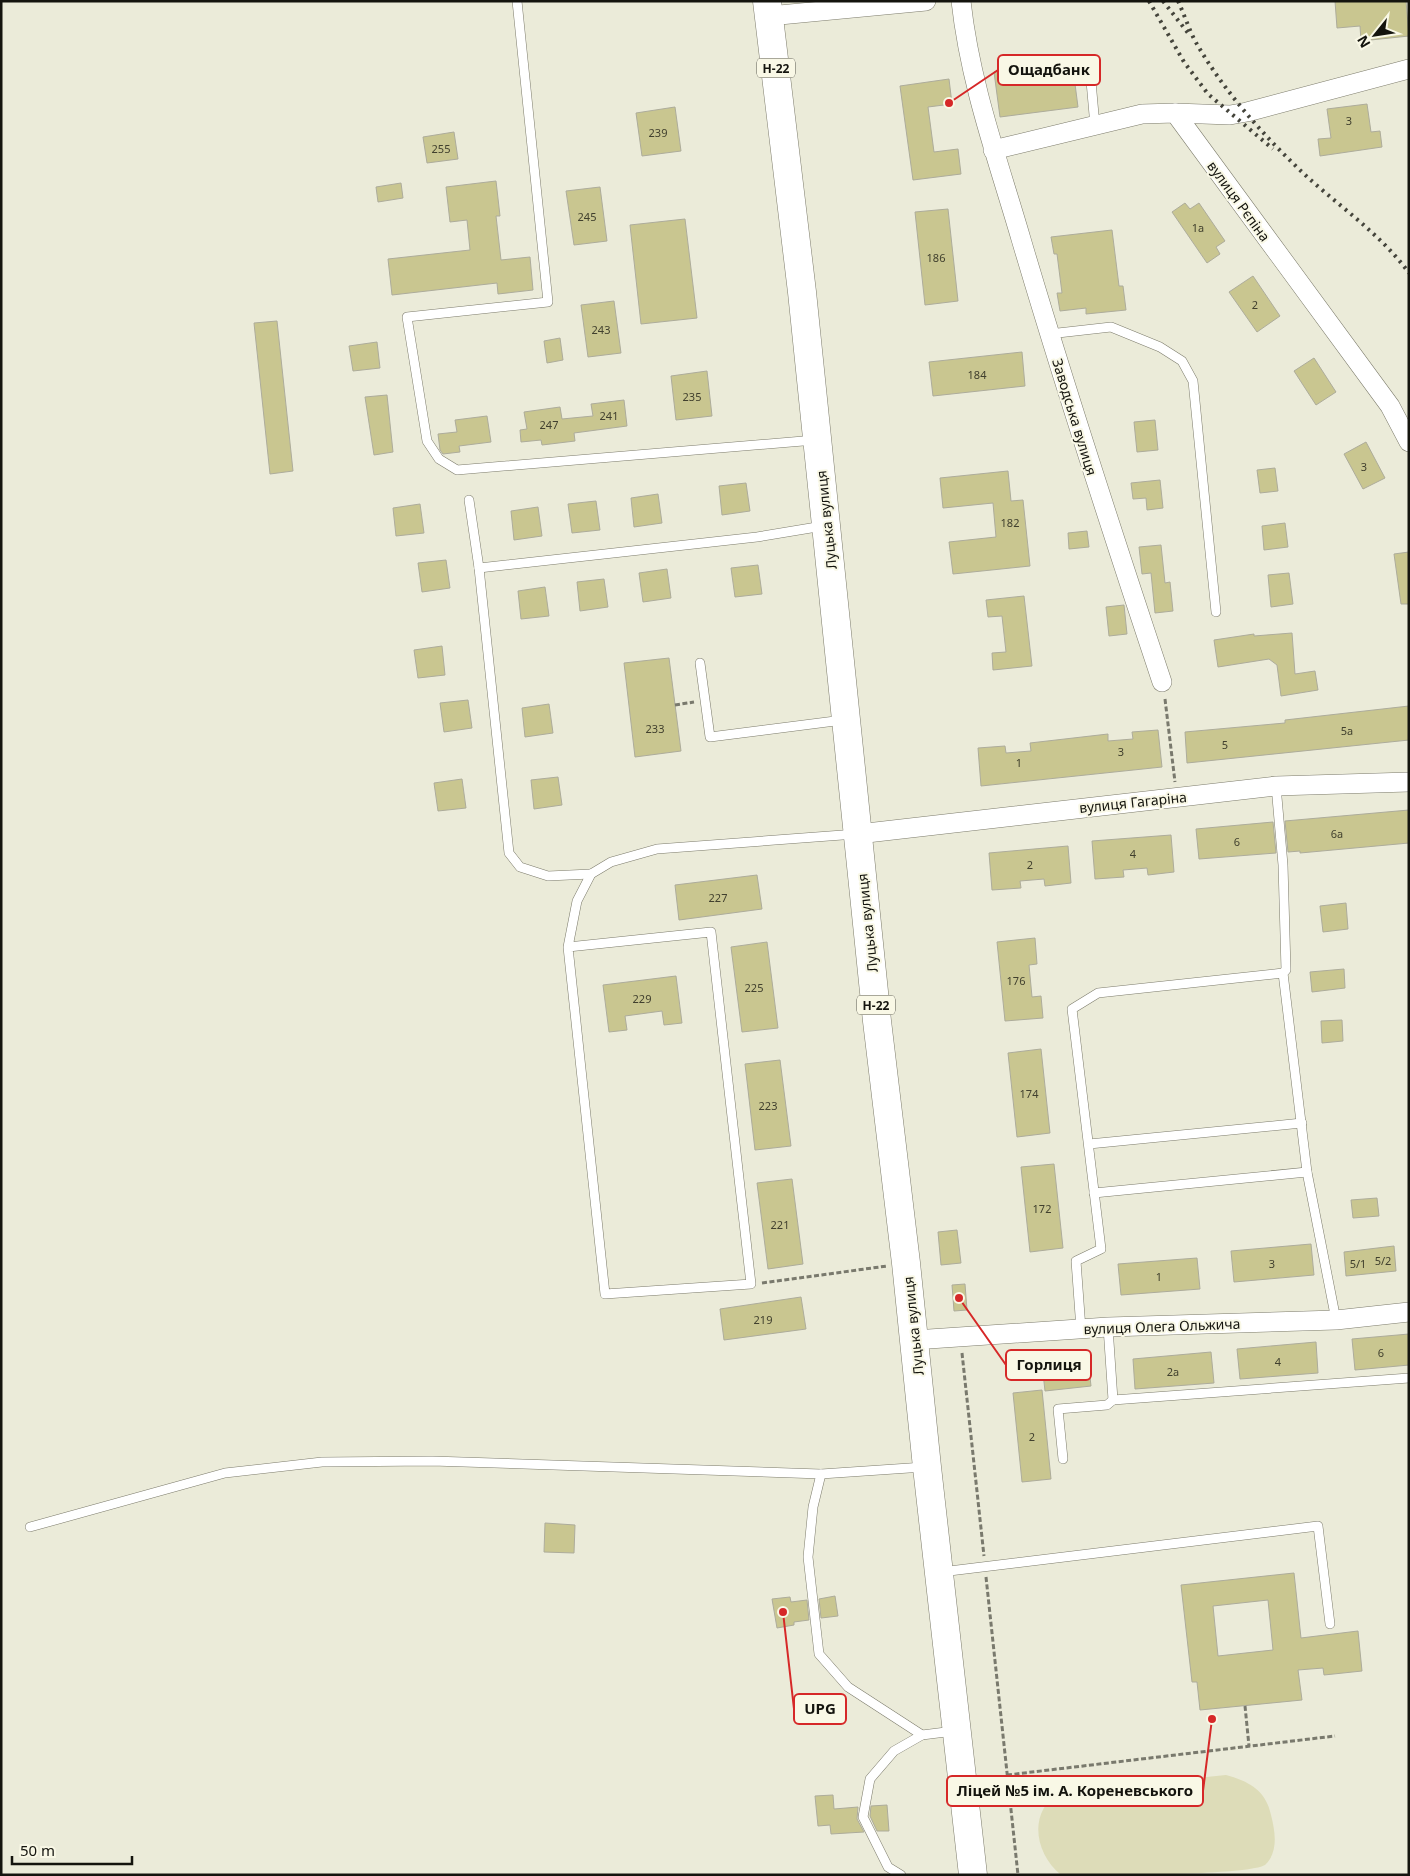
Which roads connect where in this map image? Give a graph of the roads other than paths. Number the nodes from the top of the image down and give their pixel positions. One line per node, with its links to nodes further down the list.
1 (518, 1): 12 (lane)
2 (926, 1): 4 (street)
3 (961, 1): 10 (street, Заводська вулиця)
4 (813, 7): 5 (street)
5 (768, 9): 12 (main road, Луцька вулиця / Н-22)
6 (1409, 69): 8 (street)
7 (1090, 70): 9 (lane)
8 (1175, 113): 9 (street); 13 (street, вулиця Рєпіна)
9 (1096, 126): 10 (street)
10 (993, 150): 11 (street, Заводська вулиця)
11 (1049, 334): 17 (lane); 19 (street, Заводська вулиця)
12 (817, 440): 15 (main road, Луцька вулиця / Н-22)
13 (1409, 442)
14 (470, 500): 16 (lane)
15 (826, 525): 16 (lane); 20 (main road, Луцька вулиця / Н-22)
16 (479, 568): 24 (lane)
17 (1216, 612)
18 (700, 663): 20 (lane)
19 (1162, 682)
20 (846, 720): 23 (main road, Луцька вулиця / Н-22)
21 (1409, 782): 22 (street, вулиця Гагаріна)
22 (1276, 786): 23 (street, вулиця Гагаріна); 26 (lane)
23 (858, 834): 24 (lane); 35 (main road, Луцька вулиця / Н-22)
24 (591, 874): 25 (lane)
25 (568, 946): 25 (lane)
26 (1283, 973): 27 (lane); 28 (lane)
27 (1302, 1123): 28 (lane); 29 (lane)
28 (1088, 1144): 30 (lane)
29 (1307, 1172): 30 (lane); 32 (lane)
30 (1094, 1193): 34 (lane)
31 (1409, 1312): 32 (street, вулиця Олега Ольжича)
32 (1336, 1320): 33 (street, вулиця Олега Ольжича)
33 (1108, 1327): 34 (street, вулиця Олега Ольжича); 37 (lane)
34 (1081, 1329): 35 (street, вулиця Олега Ольжича)
35 (914, 1340): 39 (main road, Луцька вулиця / Н-22)
36 (1409, 1378): 37 (lane)
37 (1113, 1400): 38 (lane)
38 (1063, 1459)
39 (926, 1467): 40 (lane); 42 (main road, Луцька вулиця / Н-22)
40 (821, 1474): 41 (lane); 45 (lane)
41 (30, 1527)
42 (938, 1572): 43 (lane); 44 (main road, Луцька вулиця / Н-22)
43 (1330, 1624)
44 (957, 1731): 45 (lane); 47 (main road, Луцька вулиця / Н-22)
45 (922, 1734): 46 (lane)
46 (901, 1875)
47 (972, 1875)

